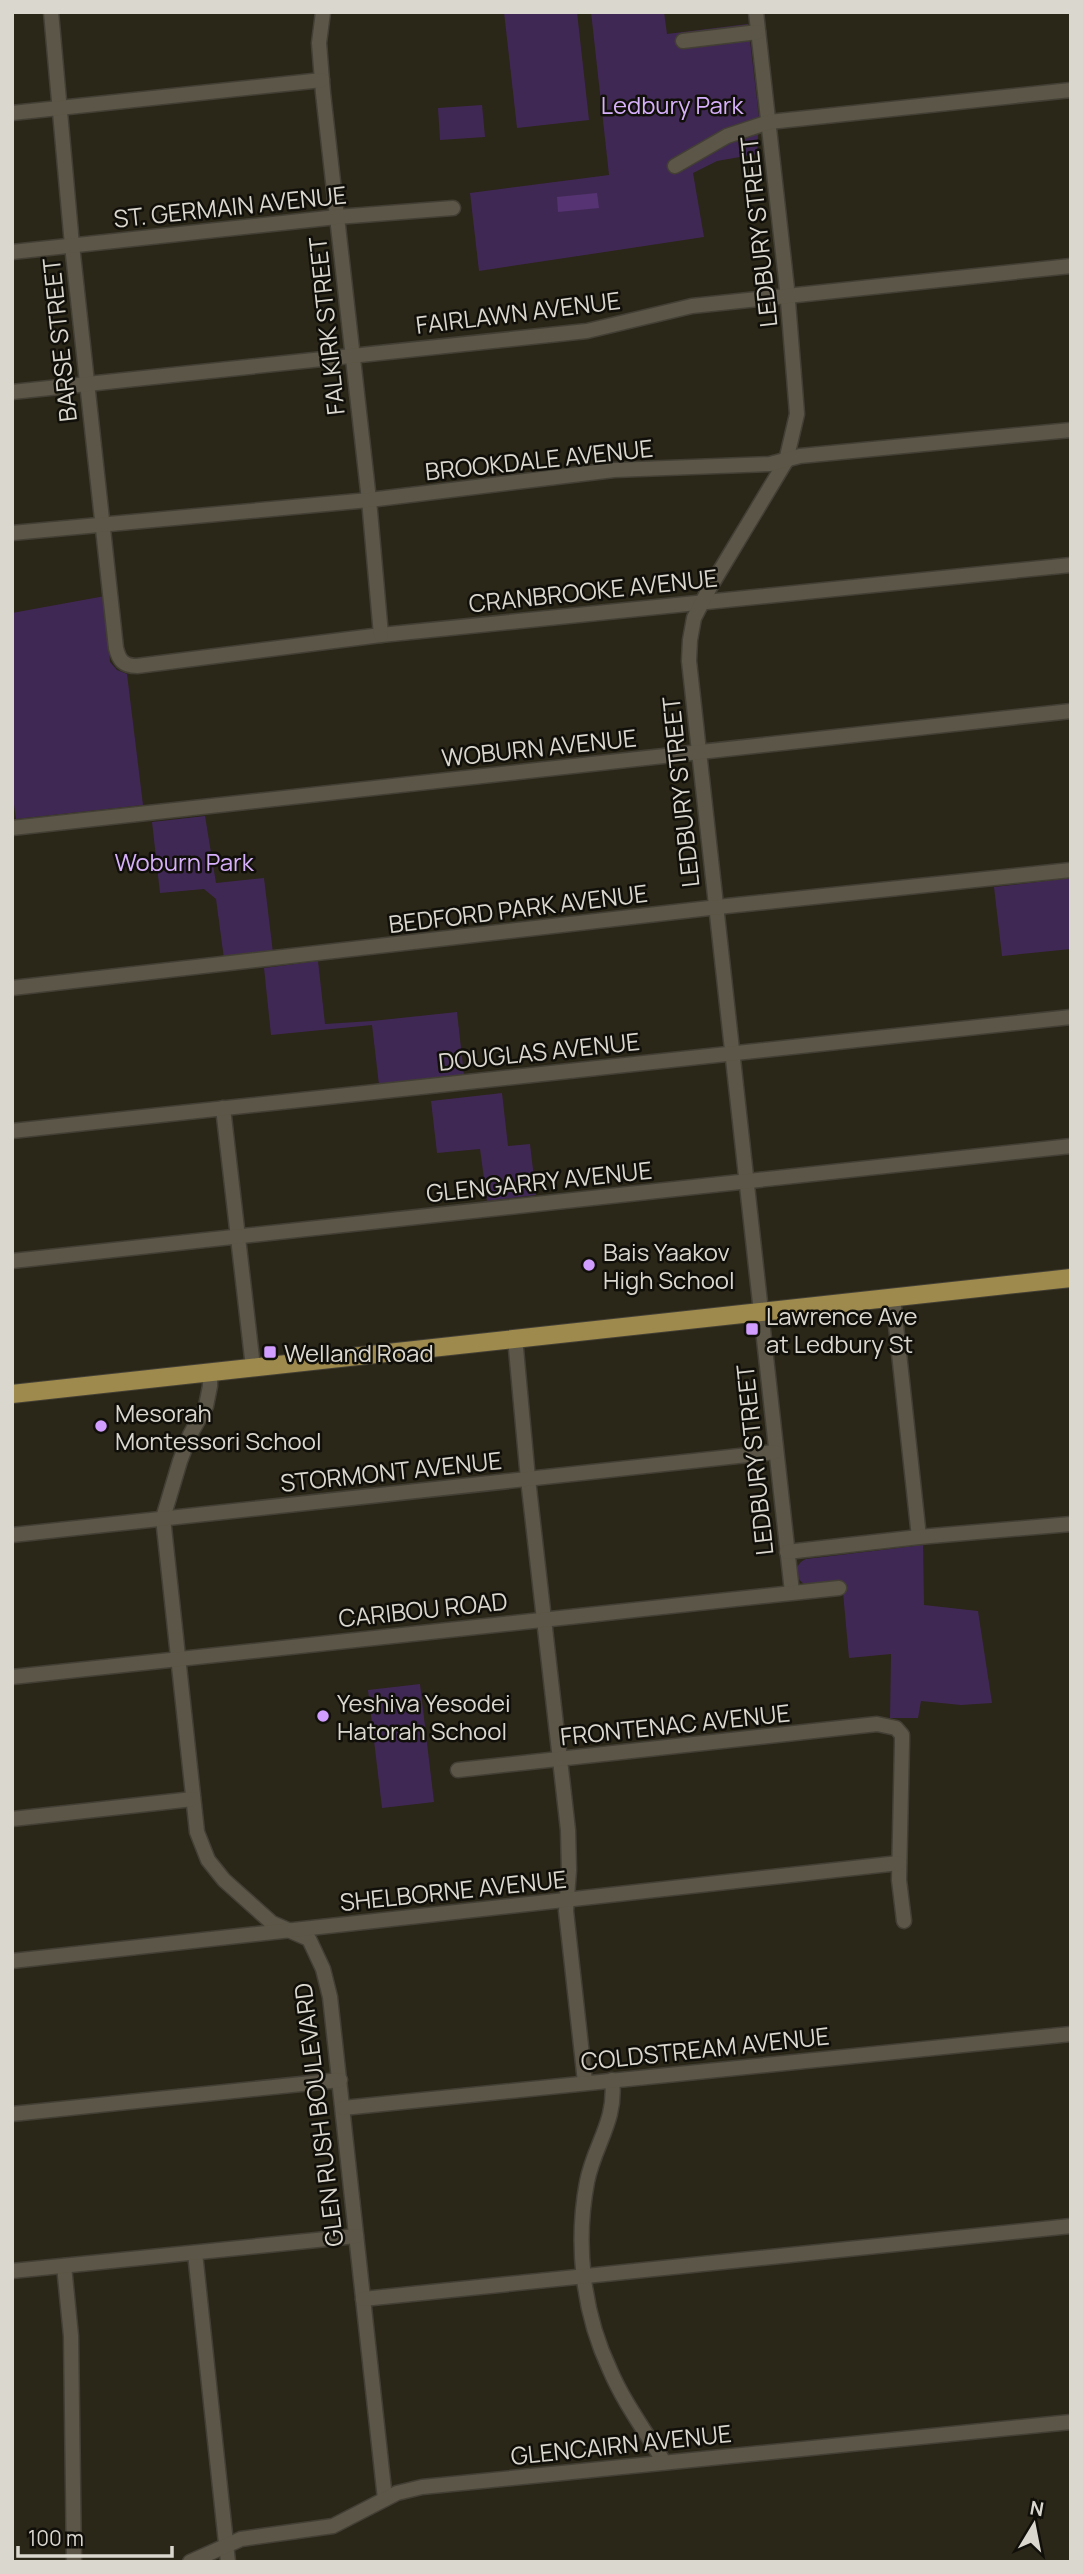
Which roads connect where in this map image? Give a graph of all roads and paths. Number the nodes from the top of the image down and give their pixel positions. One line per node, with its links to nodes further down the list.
1 (51, 12): 8 (street, BARSE STREET)
2 (323, 12): 6 (street, FALKIRK STREET)
3 (756, 12): 4 (street, LEDBURY STREET)
4 (758, 32): 5 (street); 10 (street, LEDBURY STREET)
5 (683, 41)
6 (322, 80): 8 (street); 13 (street, FALKIRK STREET)
7 (1071, 90): 10 (street)
8 (61, 107): 9 (street); 14 (street, BARSE STREET)
9 (12, 113)
10 (769, 122): 11 (street); 17 (street, LEDBURY STREET)
11 (675, 166)
12 (453, 208): 13 (street, ST. GERMAIN AVENUE)
13 (337, 217): 14 (street, ST. GERMAIN AVENUE); 18 (street, FALKIRK STREET)
14 (72, 245): 15 (street, ST. GERMAIN AVENUE); 19 (street, BARSE STREET)
15 (12, 252)
16 (1071, 266): 17 (street, FAIRLAWN AVENUE)
17 (788, 296): 18 (street, FAIRLAWN AVENUE); 22 (street, LEDBURY STREET)
18 (352, 355): 19 (street, FAIRLAWN AVENUE); 23 (street, FALKIRK STREET)
19 (87, 384): 20 (street, FAIRLAWN AVENUE); 24 (street, BARSE STREET)
20 (12, 392)
21 (1071, 430): 22 (street, BROOKDALE AVENUE)
22 (786, 461): 23 (street, BROOKDALE AVENUE); 27 (street, LEDBURY STREET)
23 (369, 500): 24 (street, BROOKDALE AVENUE); 28 (street, FALKIRK STREET)
24 (103, 524): 25 (street, BROOKDALE AVENUE); 29 (street, BARSE STREET)
25 (12, 533)
26 (1071, 565): 27 (street, CRANBROOKE AVENUE)
27 (702, 602): 28 (street, CRANBROOKE AVENUE); 31 (street, LEDBURY STREET)
28 (381, 635): 29 (street, CRANBROOKE AVENUE)
29 (121, 661)
30 (1071, 711): 31 (street, WOBURN AVENUE)
31 (699, 752): 32 (street, WOBURN AVENUE); 34 (street, LEDBURY STREET)
32 (12, 828)
33 (1071, 870): 34 (street, BEDFORD PARK AVENUE)
34 (715, 907): 35 (street, BEDFORD PARK AVENUE); 37 (street, LEDBURY STREET)
35 (12, 988)
36 (1071, 1017): 37 (street, DOUGLAS AVENUE)
37 (733, 1053): 38 (street, DOUGLAS AVENUE); 41 (street, LEDBURY STREET)
38 (223, 1108): 39 (street, DOUGLAS AVENUE); 42 (street)
39 (12, 1131)
40 (1071, 1146): 41 (street, GLENGARRY AVENUE)
41 (746, 1181): 42 (street, GLENGARRY AVENUE); 46 (street, LEDBURY STREET)
42 (239, 1237): 43 (street, GLENGARRY AVENUE); 48 (street)
43 (12, 1261)
44 (1071, 1278): 45 (main road)
45 (893, 1298): 46 (main road); 56 (street)
46 (760, 1312): 47 (main road); 51 (street, LEDBURY STREET)
47 (515, 1338): 48 (main road); 52 (street)
48 (253, 1367): 49 (main road)
49 (210, 1372): 50 (main road); 53 (street, GLEN RUSH BOULEVARD)
50 (12, 1394)
51 (775, 1452): 52 (street, STORMONT AVENUE); 57 (street, LEDBURY STREET)
52 (528, 1479): 53 (street, STORMONT AVENUE); 60 (street)
53 (163, 1518): 55 (street, STORMONT AVENUE); 61 (street, GLEN RUSH BOULEVARD)
54 (1071, 1524): 56 (street)
55 (12, 1535)
56 (919, 1537): 57 (street)
57 (787, 1552): 59 (street, LEDBURY STREET)
58 (839, 1588): 59 (street, CARIBOU ROAD)
59 (792, 1592): 60 (street, CARIBOU ROAD)
60 (545, 1619): 61 (street, CARIBOU ROAD); 63 (street)
61 (178, 1659): 62 (street, CARIBOU ROAD); 65 (street, GLEN RUSH BOULEVARD)
62 (12, 1677)
63 (560, 1759): 64 (street, FRONTENAC AVENUE); 67 (street, FRONTENAC AVENUE); 68 (street)
64 (458, 1770)
65 (192, 1799): 66 (street); 70 (street, GLEN RUSH BOULEVARD)
66 (12, 1819)
67 (899, 1863): 68 (street, SHELBORNE AVENUE); 69 (street)
68 (567, 1900): 70 (street, SHELBORNE AVENUE); 75 (street)
69 (904, 1921)
70 (291, 1931): 71 (street, SHELBORNE AVENUE); 73 (street, GLEN RUSH BOULEVARD)
71 (12, 1961)
72 (1071, 2034): 74 (street, COLDSTREAM AVENUE)
73 (340, 2080): 76 (street, GLEN RUSH BOULEVARD); 77 (street)
74 (612, 2080): 75 (street, COLDSTREAM AVENUE); 83 (street)
75 (585, 2082): 76 (street, COLDSTREAM AVENUE)
76 (343, 2108): 79 (street, GLEN RUSH BOULEVARD)
77 (12, 2114)
78 (1071, 2226): 83 (street)
79 (356, 2236): 80 (street); 84 (street, GLEN RUSH BOULEVARD)
80 (195, 2253): 81 (street); 88 (street)
81 (64, 2266): 82 (street); 89 (street)
82 (12, 2271)
83 (582, 2275): 84 (street); 86 (street)
84 (363, 2299): 87 (street, GLEN RUSH BOULEVARD)
85 (1071, 2422): 86 (street, GLENCAIRN AVENUE)
86 (664, 2462): 87 (street, GLENCAIRN AVENUE)
87 (385, 2499): 88 (street, GLENCAIRN AVENUE)
88 (225, 2545): 90 (street, GLENCAIRN AVENUE); 91 (street)
89 (74, 2562)
90 (190, 2562)
91 (228, 2562)

